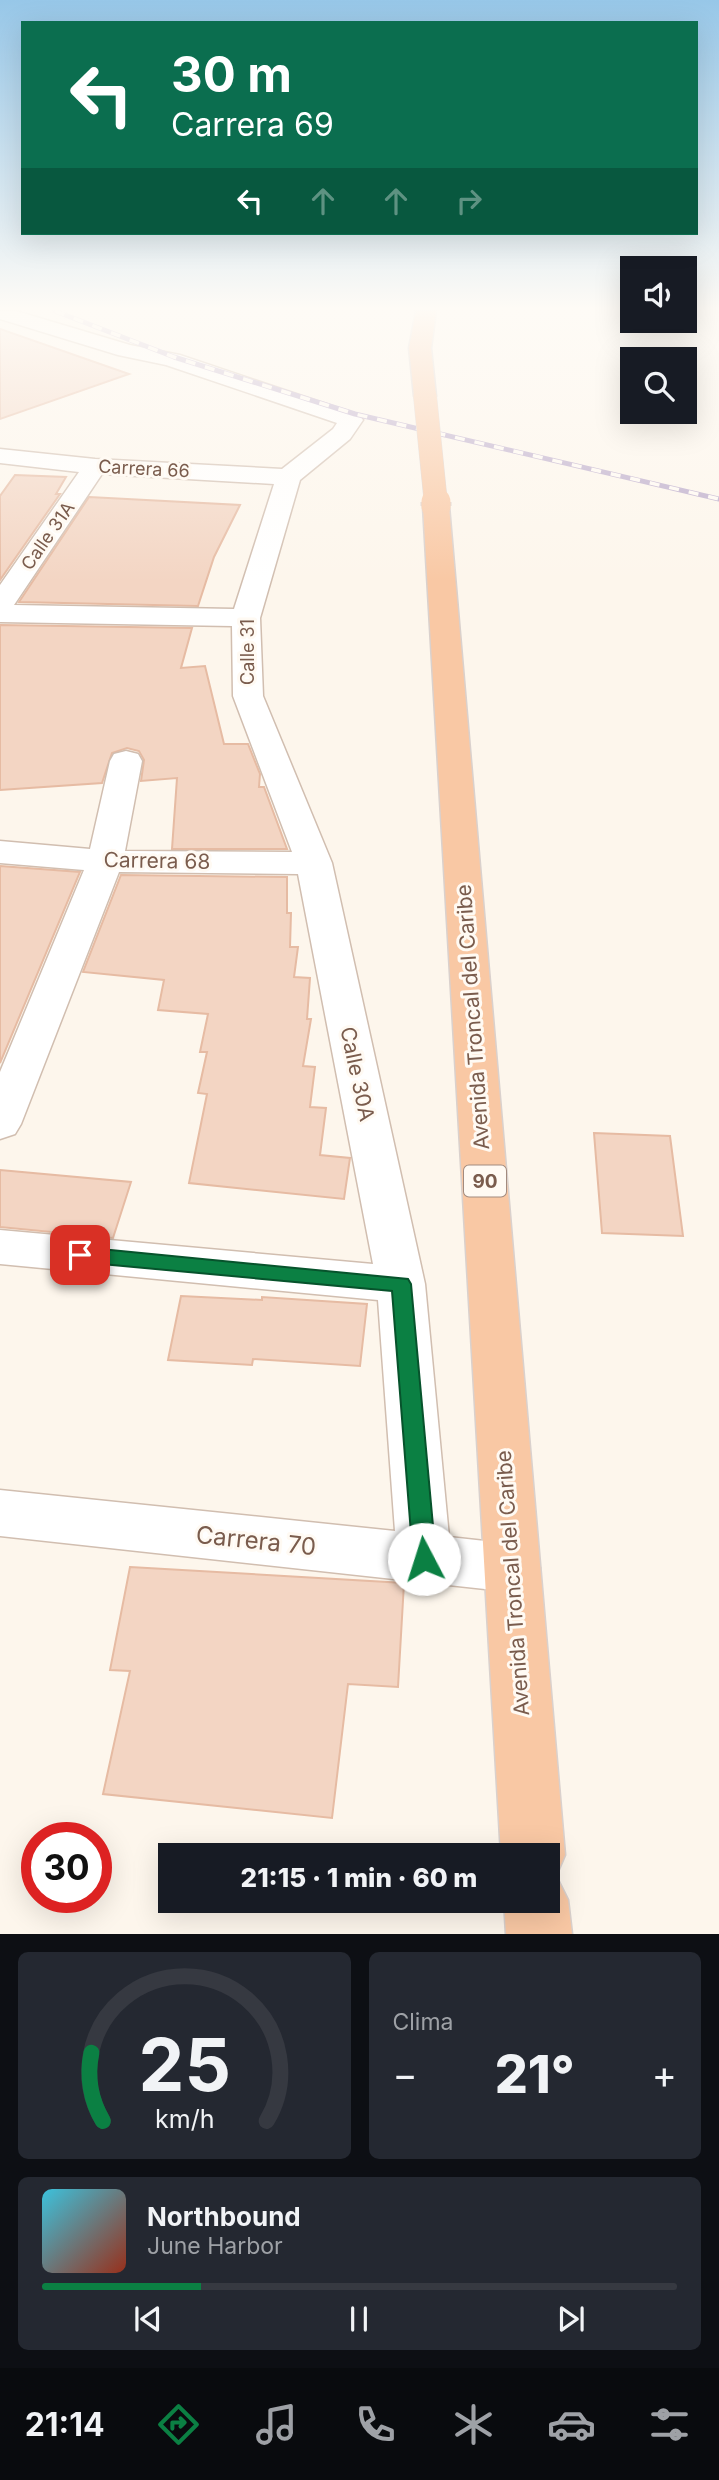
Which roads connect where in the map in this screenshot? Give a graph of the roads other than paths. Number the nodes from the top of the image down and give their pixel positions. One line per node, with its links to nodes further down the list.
1 (295, 401): 5 (street)
2 (426, 401): 18 (highway, Avenida Troncal del Caribe / 90, bridge)
3 (0, 456): 4 (street, Carrera 66)
4 (95, 466): 5 (street, Carrera 66); 6 (street, Calle 31A)
5 (288, 477): 8 (street, Calle 31)
6 (0, 605)
7 (0, 613): 8 (street)
8 (246, 618): 12 (street, Calle 31)
9 (126, 761): 11 (street)
10 (0, 852): 11 (street, Carrera 68)
11 (105, 861): 12 (street, Carrera 68); 13 (street)
12 (314, 863): 15 (street, Calle 30A)
13 (0, 1124)
14 (0, 1247): 15 (street)
15 (401, 1284): 17 (street, Calle 30A)
16 (0, 1513): 17 (street, Carrera 70)
17 (424, 1559): 18 (street, Carrera 70)
18 (512, 1568): 19 (highway, Avenida Troncal del Caribe / 90)
19 (532, 1843)
20 (537, 1913): 21 (highway)
21 (539, 1934)

